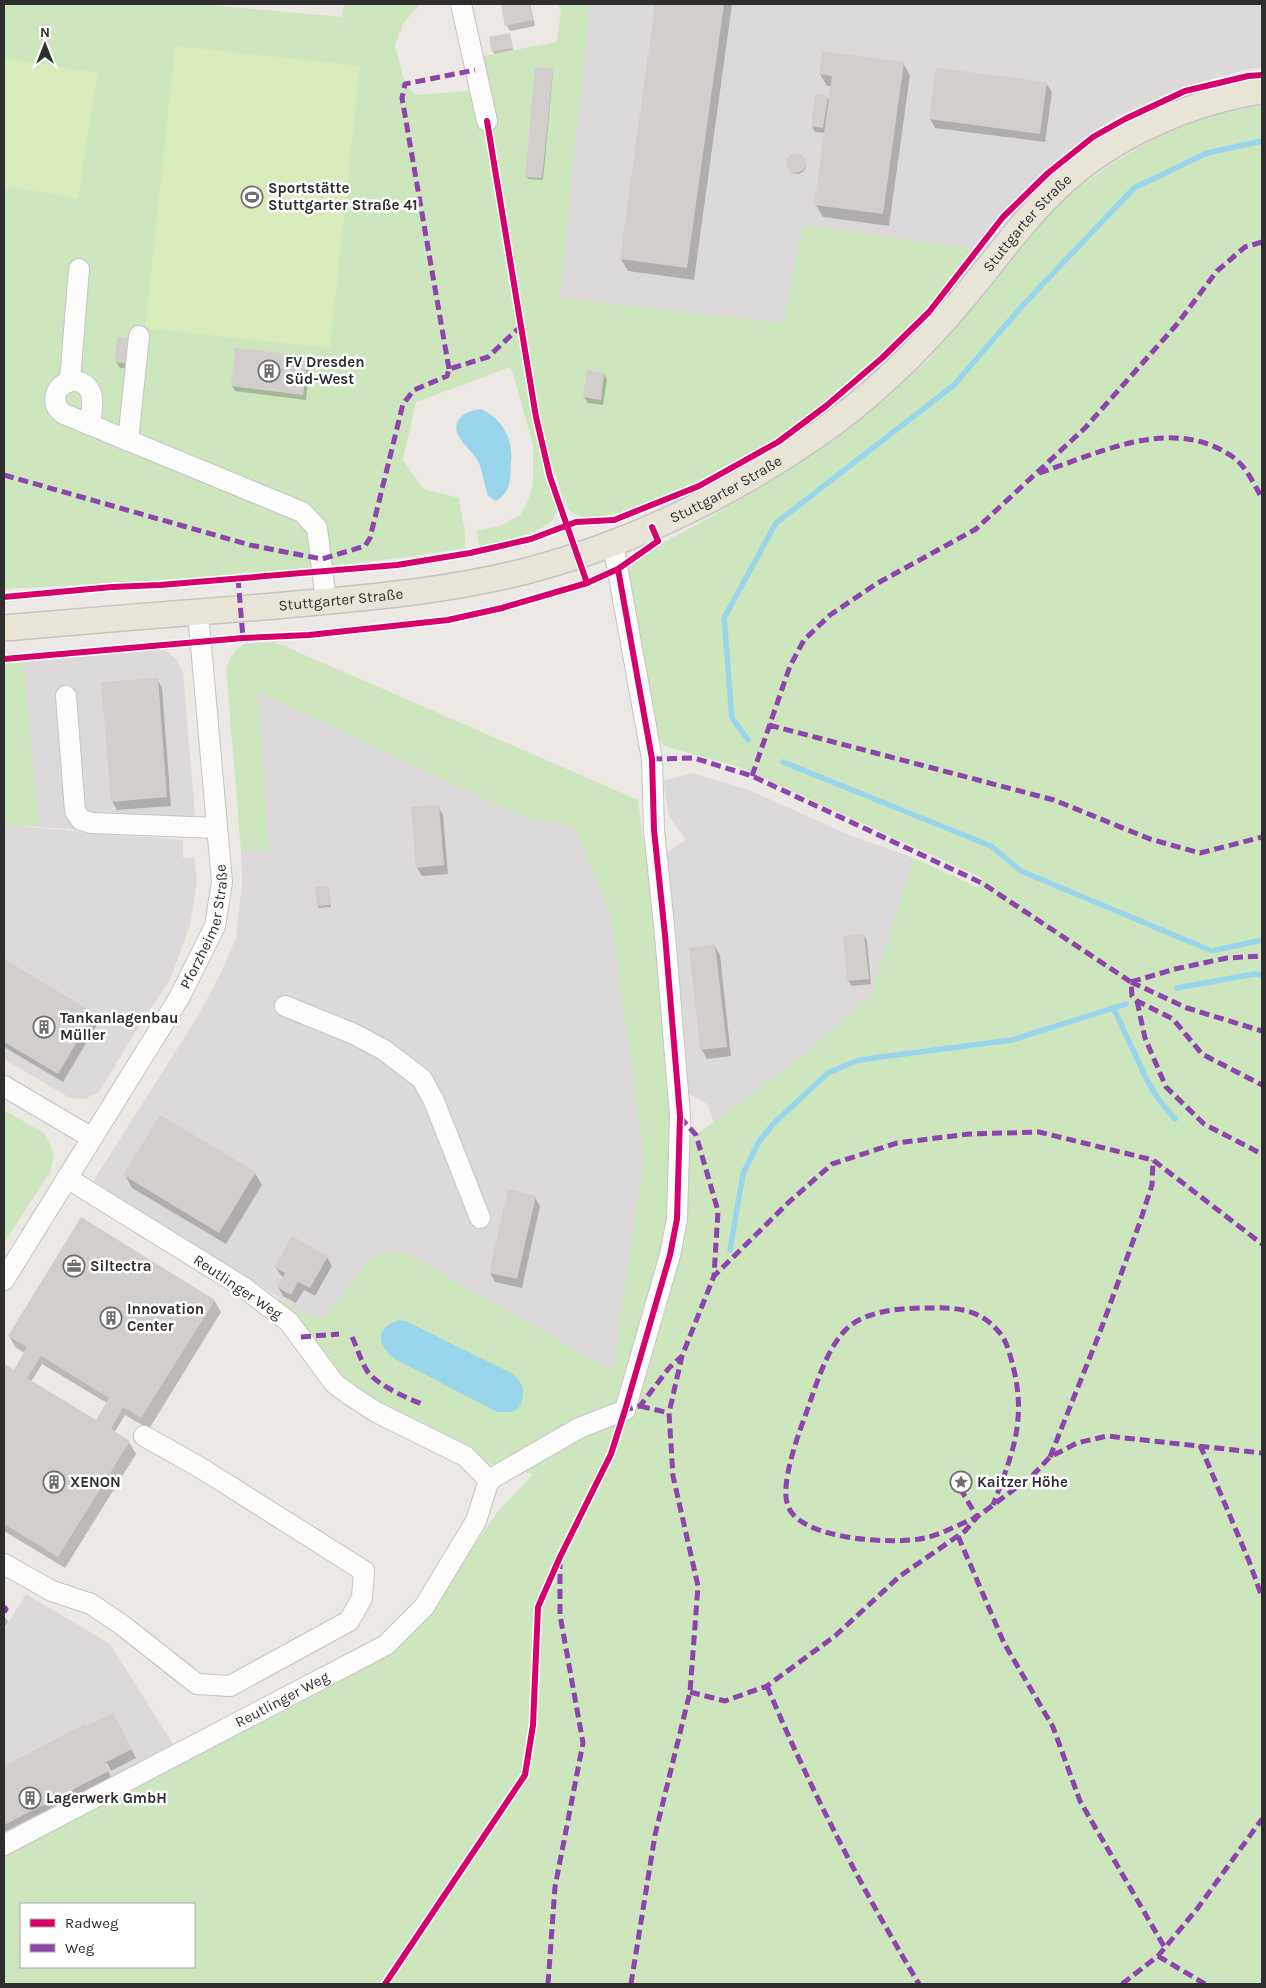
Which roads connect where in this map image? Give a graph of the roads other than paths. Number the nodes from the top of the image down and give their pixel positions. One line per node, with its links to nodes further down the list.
1 (461, 4): 3 (street)
2 (1262, 91): 9 (main road, Stuttgarter Straße)
3 (487, 121)
4 (78, 269): 6 (street)
5 (139, 336): 8 (street)
6 (70, 380): 7 (street); 7 (street)
7 (90, 425): 8 (street)
8 (128, 441): 10 (street)
9 (613, 544): 10 (main road, Stuttgarter Straße); 22 (street)
10 (326, 601): 11 (main road, Stuttgarter Straße)
11 (198, 612): 12 (main road, Stuttgarter Straße); 14 (street, Pforzheimer Straße)
12 (4, 628)
13 (66, 696): 14 (street)
14 (217, 828): 17 (street, Pforzheimer Straße)
15 (285, 1006): 19 (street)
16 (4, 1086): 17 (street)
17 (92, 1138): 18 (street, Pforzheimer Straße)
18 (67, 1178): 20 (street, Pforzheimer Straße); 22 (street, Reutlinger Weg)
19 (480, 1218)
20 (4, 1280)
21 (144, 1436): 23 (street)
22 (489, 1480): 24 (street, Reutlinger Weg)
23 (4, 1564)
24 (4, 1846)

